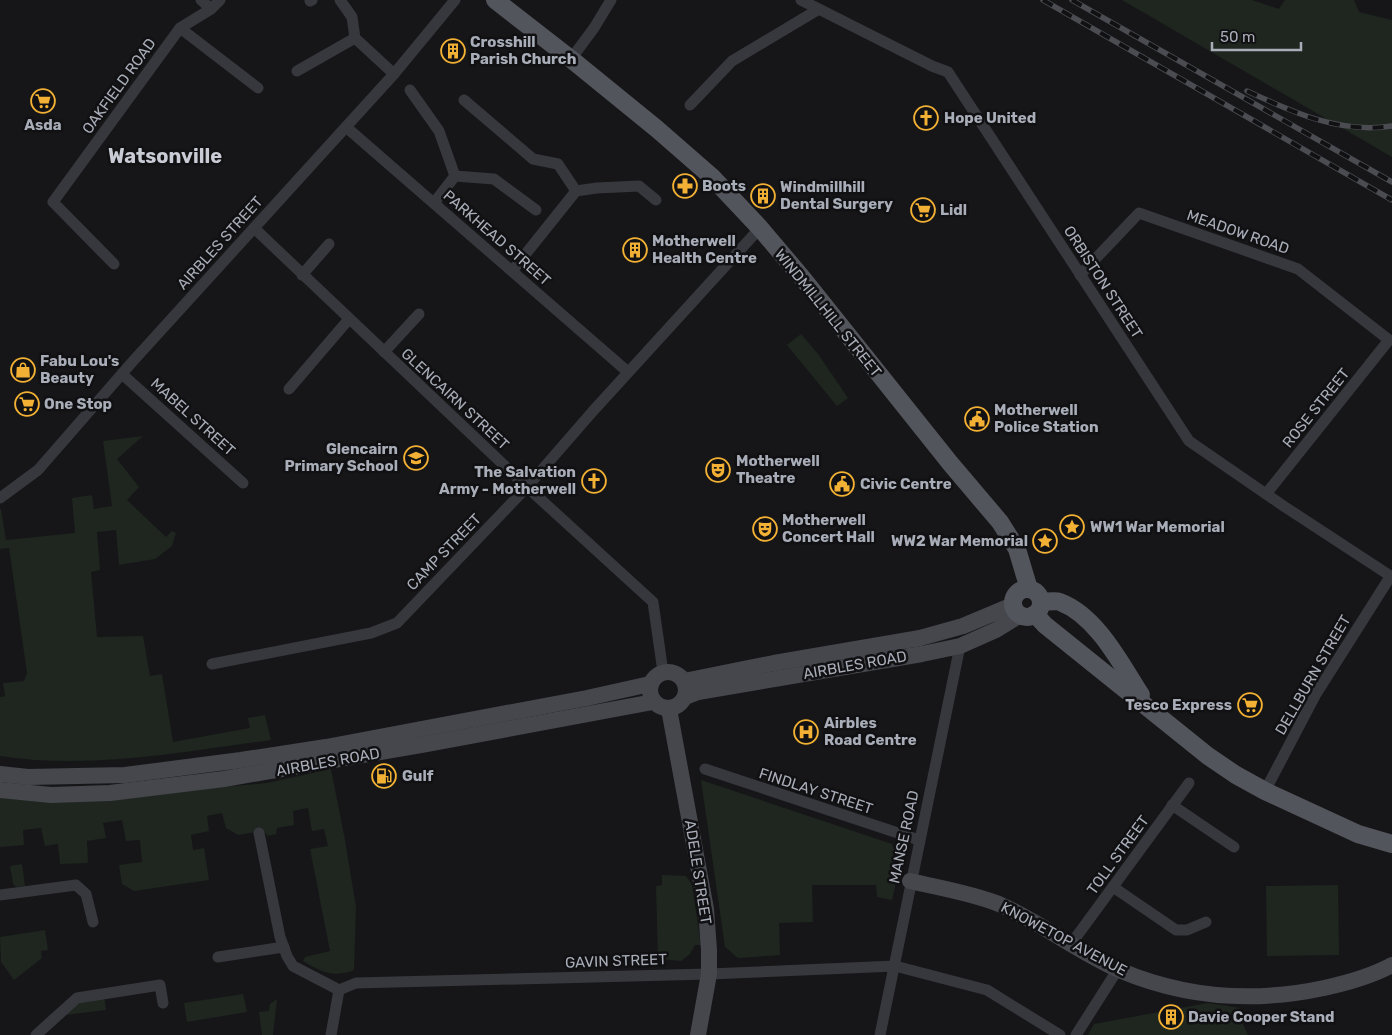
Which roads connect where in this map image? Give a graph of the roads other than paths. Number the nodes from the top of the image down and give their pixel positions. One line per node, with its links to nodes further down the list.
1 (202, 0): 8 (street)
2 (220, 0): 8 (street, OAKFIELD ROAD)
3 (340, 0): 11 (street)
4 (455, 0): 14 (street, AIRBLES STREET)
5 (495, 0): 12 (main road, WINDMILLHILL STREET)
6 (611, 0): 12 (street)
7 (801, 0): 9 (street, ORBISTON STREET)
8 (211, 9): 10 (street, OAKFIELD ROAD)
9 (819, 9): 18 (street); 31 (street, ORBISTON STREET)
10 (180, 28): 15 (street); 28 (street, OAKFIELD ROAD)
11 (354, 38): 13 (street); 14 (street)
12 (571, 58): 26 (main road, WINDMILLHILL STREET)
13 (297, 71)
14 (394, 74): 19 (street, AIRBLES STREET)
15 (258, 88)
16 (410, 90): 20 (street)
17 (464, 100): 21 (street)
18 (690, 105)
19 (346, 127): 23 (street, PARKHEAD STREET); 25 (street, AIRBLES STREET)
20 (456, 176): 23 (street); 24 (street)
21 (576, 192): 22 (street); 29 (street)
22 (656, 200)
23 (434, 204): 29 (street, PARKHEAD STREET)
24 (536, 210)
25 (254, 228): 30 (street, GLENCAIRN STREET); 37 (street, AIRBLES STREET)
26 (760, 228): 36 (street, CAMP STREET); 44 (main road, WINDMILLHILL STREET)
27 (329, 244): 30 (street)
28 (114, 264)
29 (512, 271): 36 (street, PARKHEAD STREET)
30 (302, 275): 33 (street, GLENCAIRN STREET)
31 (1080, 275): 34 (street, MEADOW ROAD); 41 (street, ORBISTON STREET)
32 (419, 314): 35 (street)
33 (348, 319): 35 (street, GLENCAIRN STREET); 38 (street)
34 (1389, 340): 41 (street, ROSE STREET)
35 (384, 352): 40 (street, GLENCAIRN STREET)
36 (628, 372): 40 (street, CAMP STREET)
37 (122, 374): 39 (street, MABEL STREET); 42 (street, AIRBLES STREET)
38 (289, 389)
39 (243, 483)
40 (527, 488): 46 (street, CAMP STREET); 47 (street, GLENCAIRN STREET)
41 (1266, 494): 43 (street, ORBISTON STREET)
42 (0, 498)
43 (1391, 577): 58 (street, DELLBURN STREET)
44 (1026, 603): 45 (main road, AIRBLES ROAD); 48 (main road, AIRBLES ROAD); 53 (main road, WINDMILLHILL STREET); 53 (main road, WINDMILLHILL STREET)
45 (960, 646): 50 (main road, AIRBLES ROAD); 61 (street, MANSE ROAD)
46 (212, 664)
47 (663, 672): 48 (main road); 49 (main road)
48 (684, 681): 50 (main road)
49 (650, 684): 51 (main road); 55 (main road, AIRBLES ROAD)
50 (685, 698): 52 (main road, AIRBLES ROAD)
51 (653, 702): 52 (main road); 57 (main road, AIRBLES ROAD)
52 (669, 709): 75 (main road, ADELE STREET)
53 (1151, 709): 58 (main road, WINDMILLHILL STREET)
54 (704, 769): 61 (street, FINDLAY STREET)
55 (0, 774)
56 (1189, 783): 59 (street, TOLL STREET)
57 (0, 790)
58 (1265, 791): 62 (main road, WINDMILLHILL STREET)
59 (1172, 805): 63 (street); 65 (street, TOLL STREET)
60 (259, 833): 70 (street)
61 (919, 840): 64 (street, MANSE ROAD)
62 (1392, 844)
63 (1234, 847)
64 (910, 881): 69 (main road, KNOWETOP AVENUE); 73 (street, MANSE ROAD)
65 (1113, 887): 68 (street); 69 (street, TOLL STREET)
66 (0, 895): 67 (street)
67 (94, 922)
68 (1206, 922)
69 (1071, 944): 74 (main road, KNOWETOP AVENUE)
70 (284, 947): 71 (street); 76 (street)
71 (218, 957)
72 (1392, 965): 74 (main road, KNOWETOP AVENUE)
73 (895, 966): 75 (street, GAVIN STREET); 81 (street, MANSE ROAD); 82 (street, GAVIN STREET)
74 (1118, 969): 83 (street)
75 (709, 974): 76 (street, GAVIN STREET); 80 (main road, ADELE STREET)
76 (339, 990): 79 (street)
77 (163, 1003): 78 (street)
78 (36, 1035)
79 (331, 1035)
80 (698, 1035)
81 (880, 1035)
82 (1060, 1035)
83 (1076, 1035)

